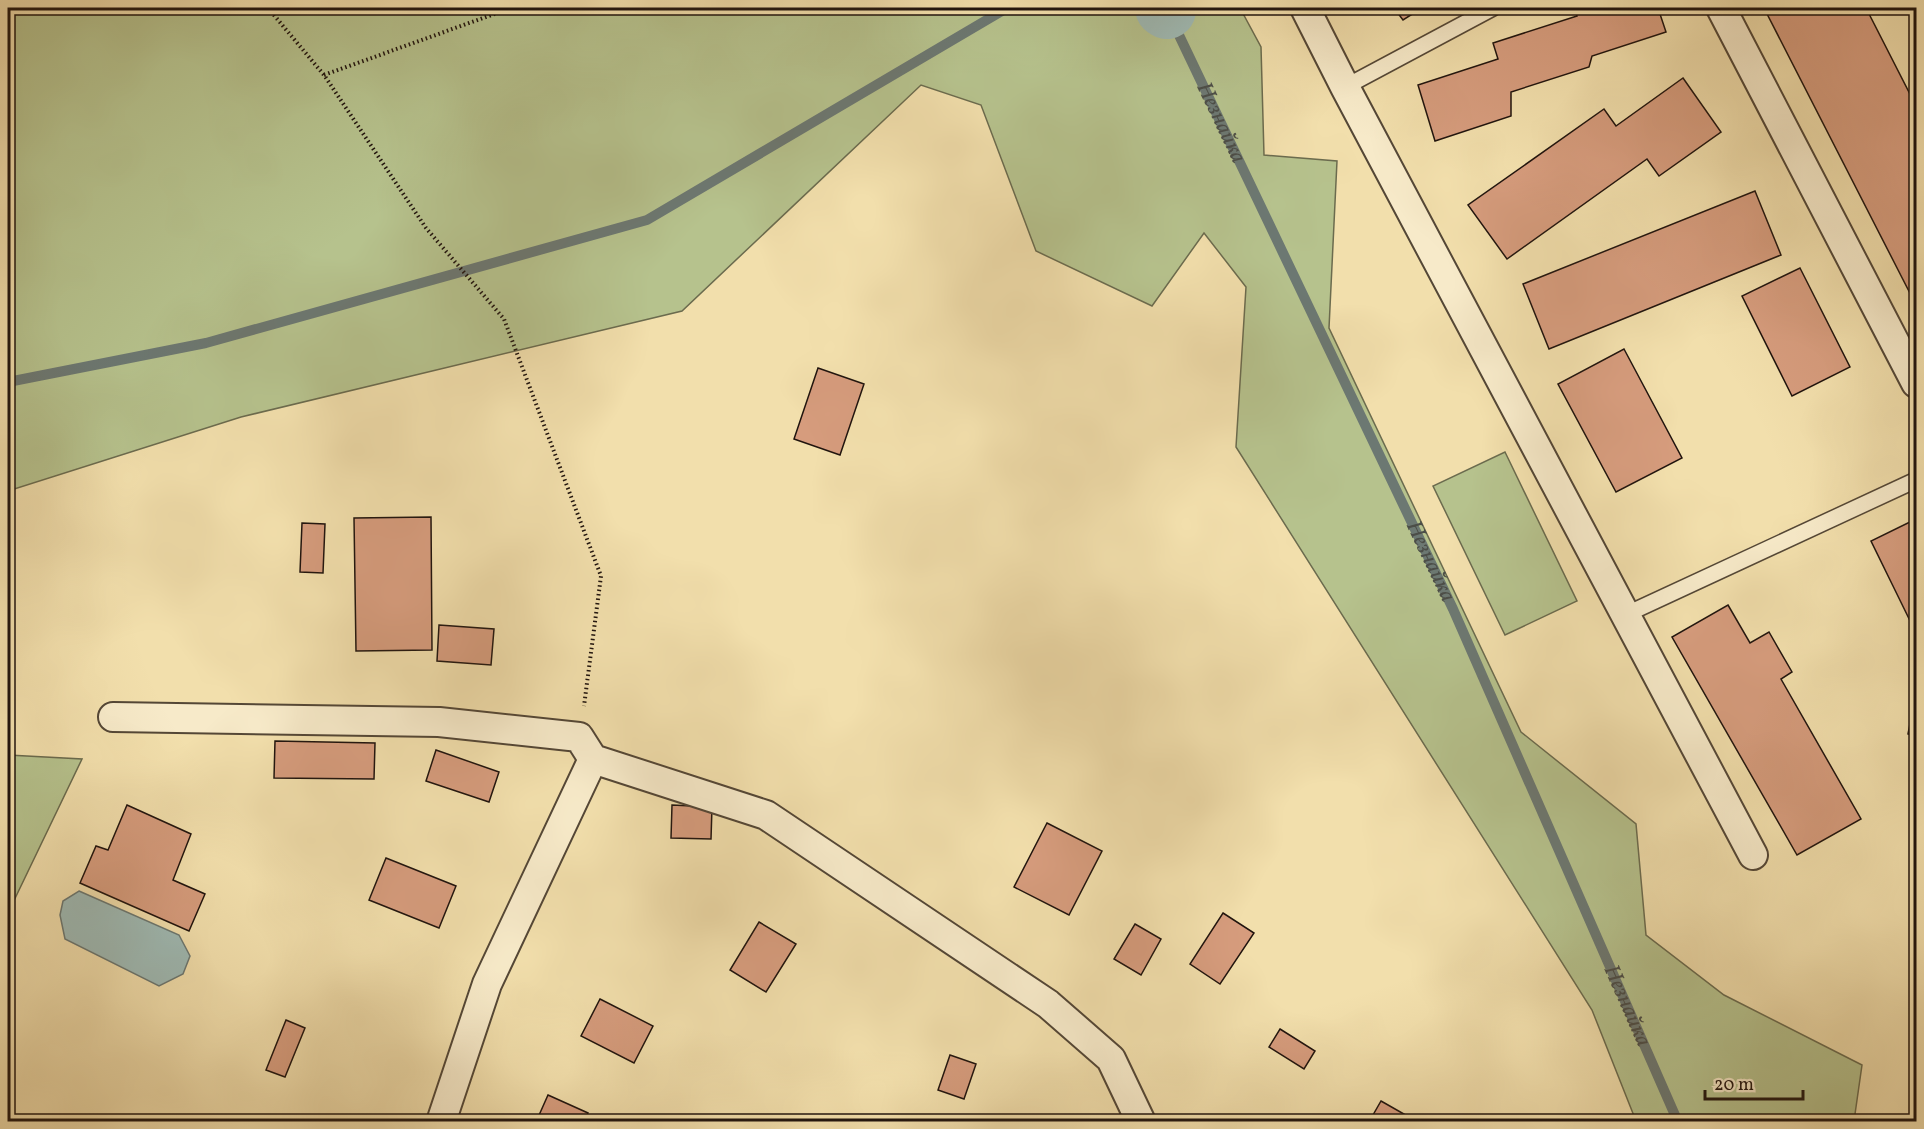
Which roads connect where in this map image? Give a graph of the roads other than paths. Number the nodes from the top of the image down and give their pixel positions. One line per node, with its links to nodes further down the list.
1 (1305, 8): 4 (street)
2 (1493, 8): 4 (lane)
3 (1721, 8): 5 (street)
4 (1345, 87): 7 (street)
5 (1917, 383)
6 (1917, 480): 7 (lane)
7 (1627, 614): 10 (street)
8 (113, 717): 9 (street)
9 (586, 748): 11 (street); 12 (street)
10 (1753, 855)
11 (441, 1122)
12 (1141, 1122)

